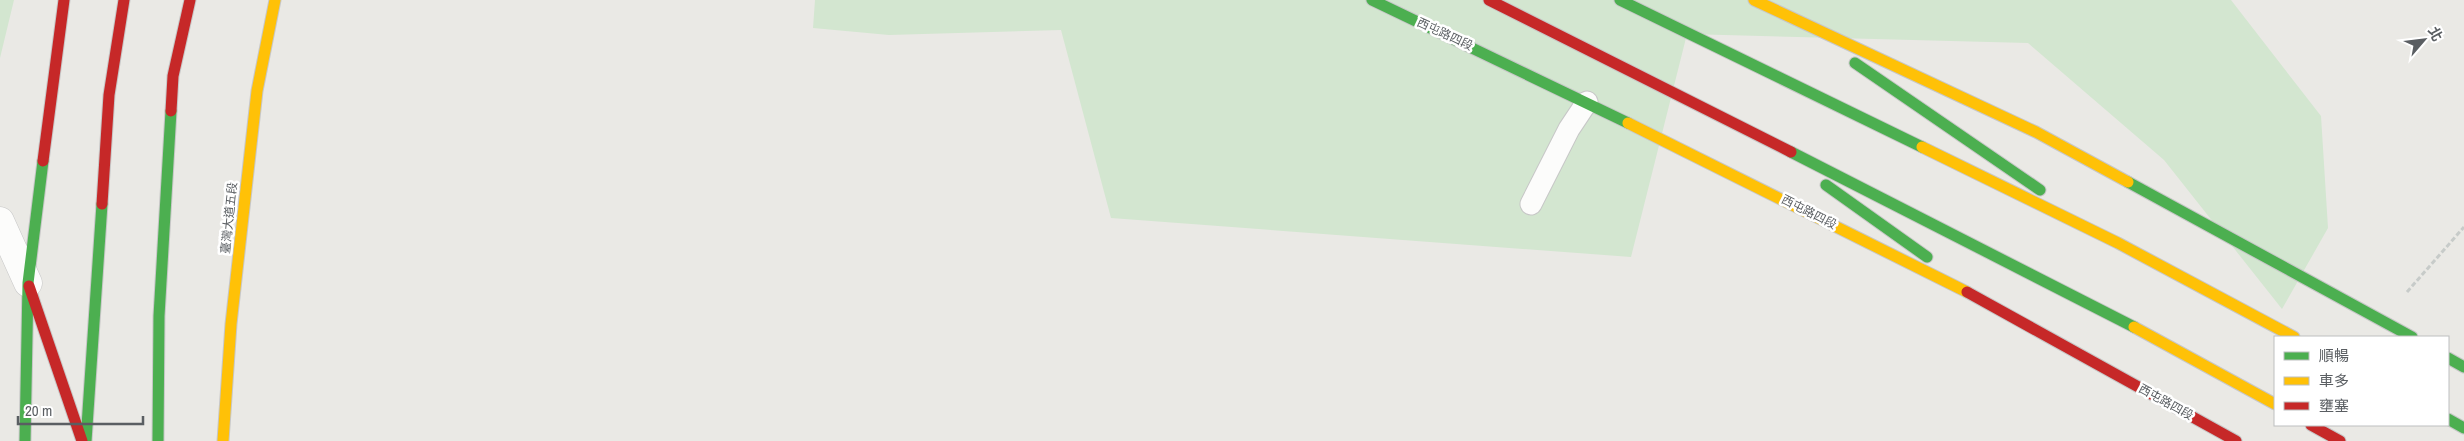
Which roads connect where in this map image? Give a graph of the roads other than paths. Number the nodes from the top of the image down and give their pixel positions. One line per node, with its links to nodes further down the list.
1 (64, 0): 15 (street)
2 (124, 0): 27 (street)
3 (190, 0): 28 (street)
4 (275, 0): 29 (street, 臺灣大道五段)
5 (1372, 0): 10 (street, 西屯路四段)
6 (1489, 0): 11 (street)
7 (1620, 0): 14 (street)
8 (1754, 0): 9 (street)
9 (1790, 18): 14 (street); 18 (street)
10 (1587, 102): 12 (lane); 16 (street, 西屯路四段)
11 (1747, 129): 16 (street); 21 (street)
12 (1531, 204)
13 (0, 221): 15 (street)
14 (2118, 243): 17 (street)
15 (28, 283): 25 (street); 26 (street)
16 (2002, 310): 30 (street, 西屯路四段)
17 (2292, 336)
18 (2410, 336)
19 (2449, 359): 20 (street)
20 (2464, 367)
21 (2274, 403)
22 (2449, 420): 24 (street)
23 (2313, 426): 31 (street)
24 (2464, 428)
25 (25, 441)
26 (82, 441)
27 (86, 441)
28 (158, 441)
29 (224, 441)
30 (2236, 441)
31 (2340, 441)

